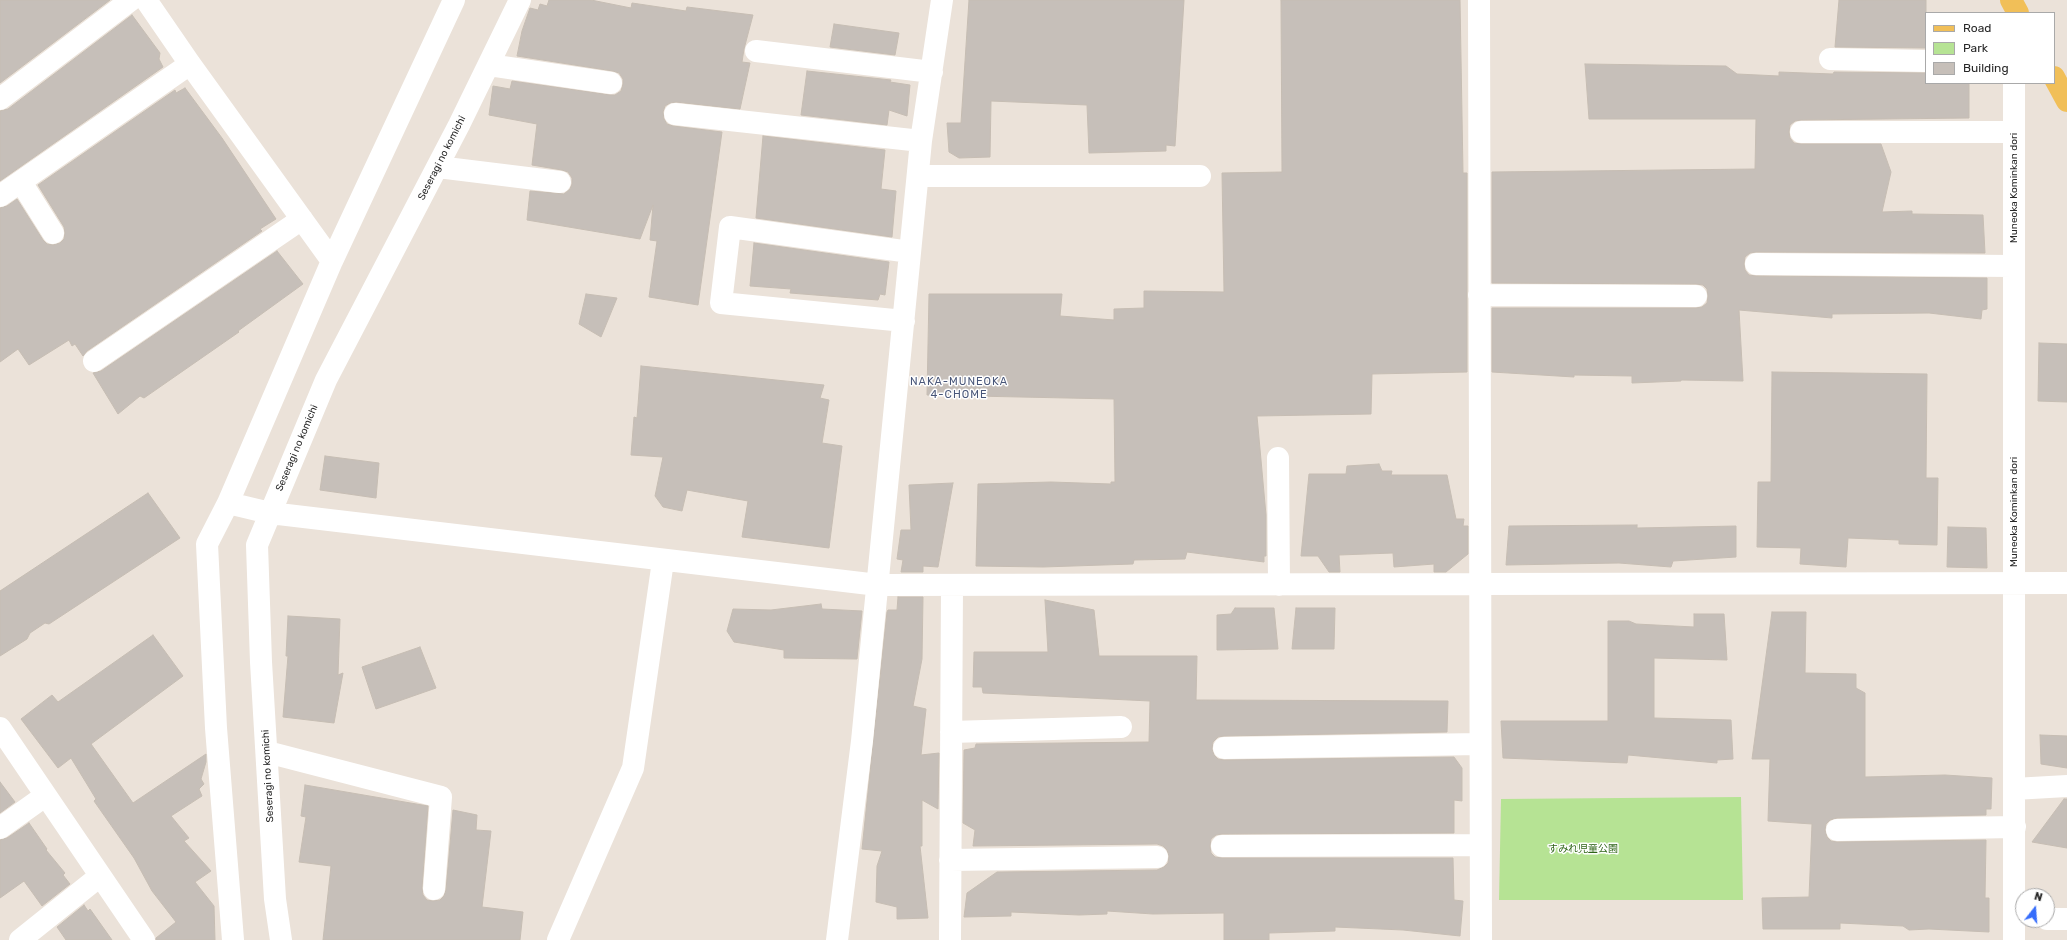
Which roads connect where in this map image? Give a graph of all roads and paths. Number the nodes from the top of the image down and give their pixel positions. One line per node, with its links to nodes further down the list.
1 (131, 0): 15 (street)
2 (146, 0): 10 (street)
3 (454, 0): 29 (street)
4 (520, 0): 11 (street, Seseragi no komichi)
5 (942, 0): 12 (street)
6 (1479, 0): 32 (street)
7 (756, 51): 12 (street)
8 (1830, 59): 9 (street)
9 (1925, 61)
10 (190, 64): 23 (street); 26 (street)
11 (489, 65): 13 (street); 20 (street, Seseragi no komichi)
12 (932, 72): 19 (street)
13 (611, 83)
14 (2014, 84): 18 (street, Muneoka Kominkan dori)
15 (0, 99)
16 (675, 114): 19 (street)
17 (1801, 132): 18 (street)
18 (2014, 132): 31 (street, Muneoka Kominkan dori)
19 (921, 141): 21 (street)
20 (438, 167): 24 (street); 38 (street, Seseragi no komichi)
21 (918, 176): 22 (street); 28 (street)
22 (1200, 176)
23 (21, 182): 25 (street); 27 (street)
24 (560, 182)
25 (0, 196)
26 (302, 219): 29 (street); 35 (street)
27 (53, 233)
28 (910, 252): 34 (street); 34 (street)
29 (332, 261): 37 (street)
30 (1756, 264): 31 (street)
31 (2014, 266): 40 (street, Muneoka Kominkan dori)
32 (1479, 295): 33 (street); 43 (street)
33 (1696, 296)
34 (904, 321): 44 (street)
35 (94, 361)
36 (1278, 458): 42 (street)
37 (236, 505): 38 (street); 69 (street)
38 (269, 512): 39 (street); 51 (street, Seseragi no komichi)
39 (663, 561): 44 (street); 71 (street)
40 (2014, 583): 41 (street); 43 (street); 53 (street, Muneoka Kominkan dori)
41 (2067, 583)
42 (1279, 585): 43 (street); 45 (street)
43 (1480, 585): 49 (street)
44 (878, 586): 45 (street); 72 (street)
45 (952, 586): 47 (street)
46 (1121, 727): 47 (street)
47 (951, 732): 61 (street)
48 (3, 738): 54 (street)
49 (1480, 744): 50 (street); 58 (street)
50 (1224, 748)
51 (266, 752): 64 (street); 70 (street, Seseragi no komichi)
52 (2067, 786): 53 (street)
53 (2014, 789): 55 (street, Muneoka Kominkan dori)
54 (45, 796): 56 (street); 62 (street)
55 (2014, 827): 57 (street); 63 (street, Muneoka Kominkan dori)
56 (0, 828)
57 (1837, 830)
58 (1480, 845): 59 (street); 74 (street)
59 (1222, 846)
60 (1157, 857): 61 (street)
61 (950, 860): 73 (street)
62 (100, 876): 67 (street); 68 (street)
63 (2016, 888)
64 (434, 889)
65 (2055, 919): 66 (street)
66 (2067, 919)
67 (20, 940)
68 (144, 940)
69 (233, 940)
70 (281, 940)
71 (558, 940)
72 (837, 940)
73 (950, 940)
74 (1481, 940)

